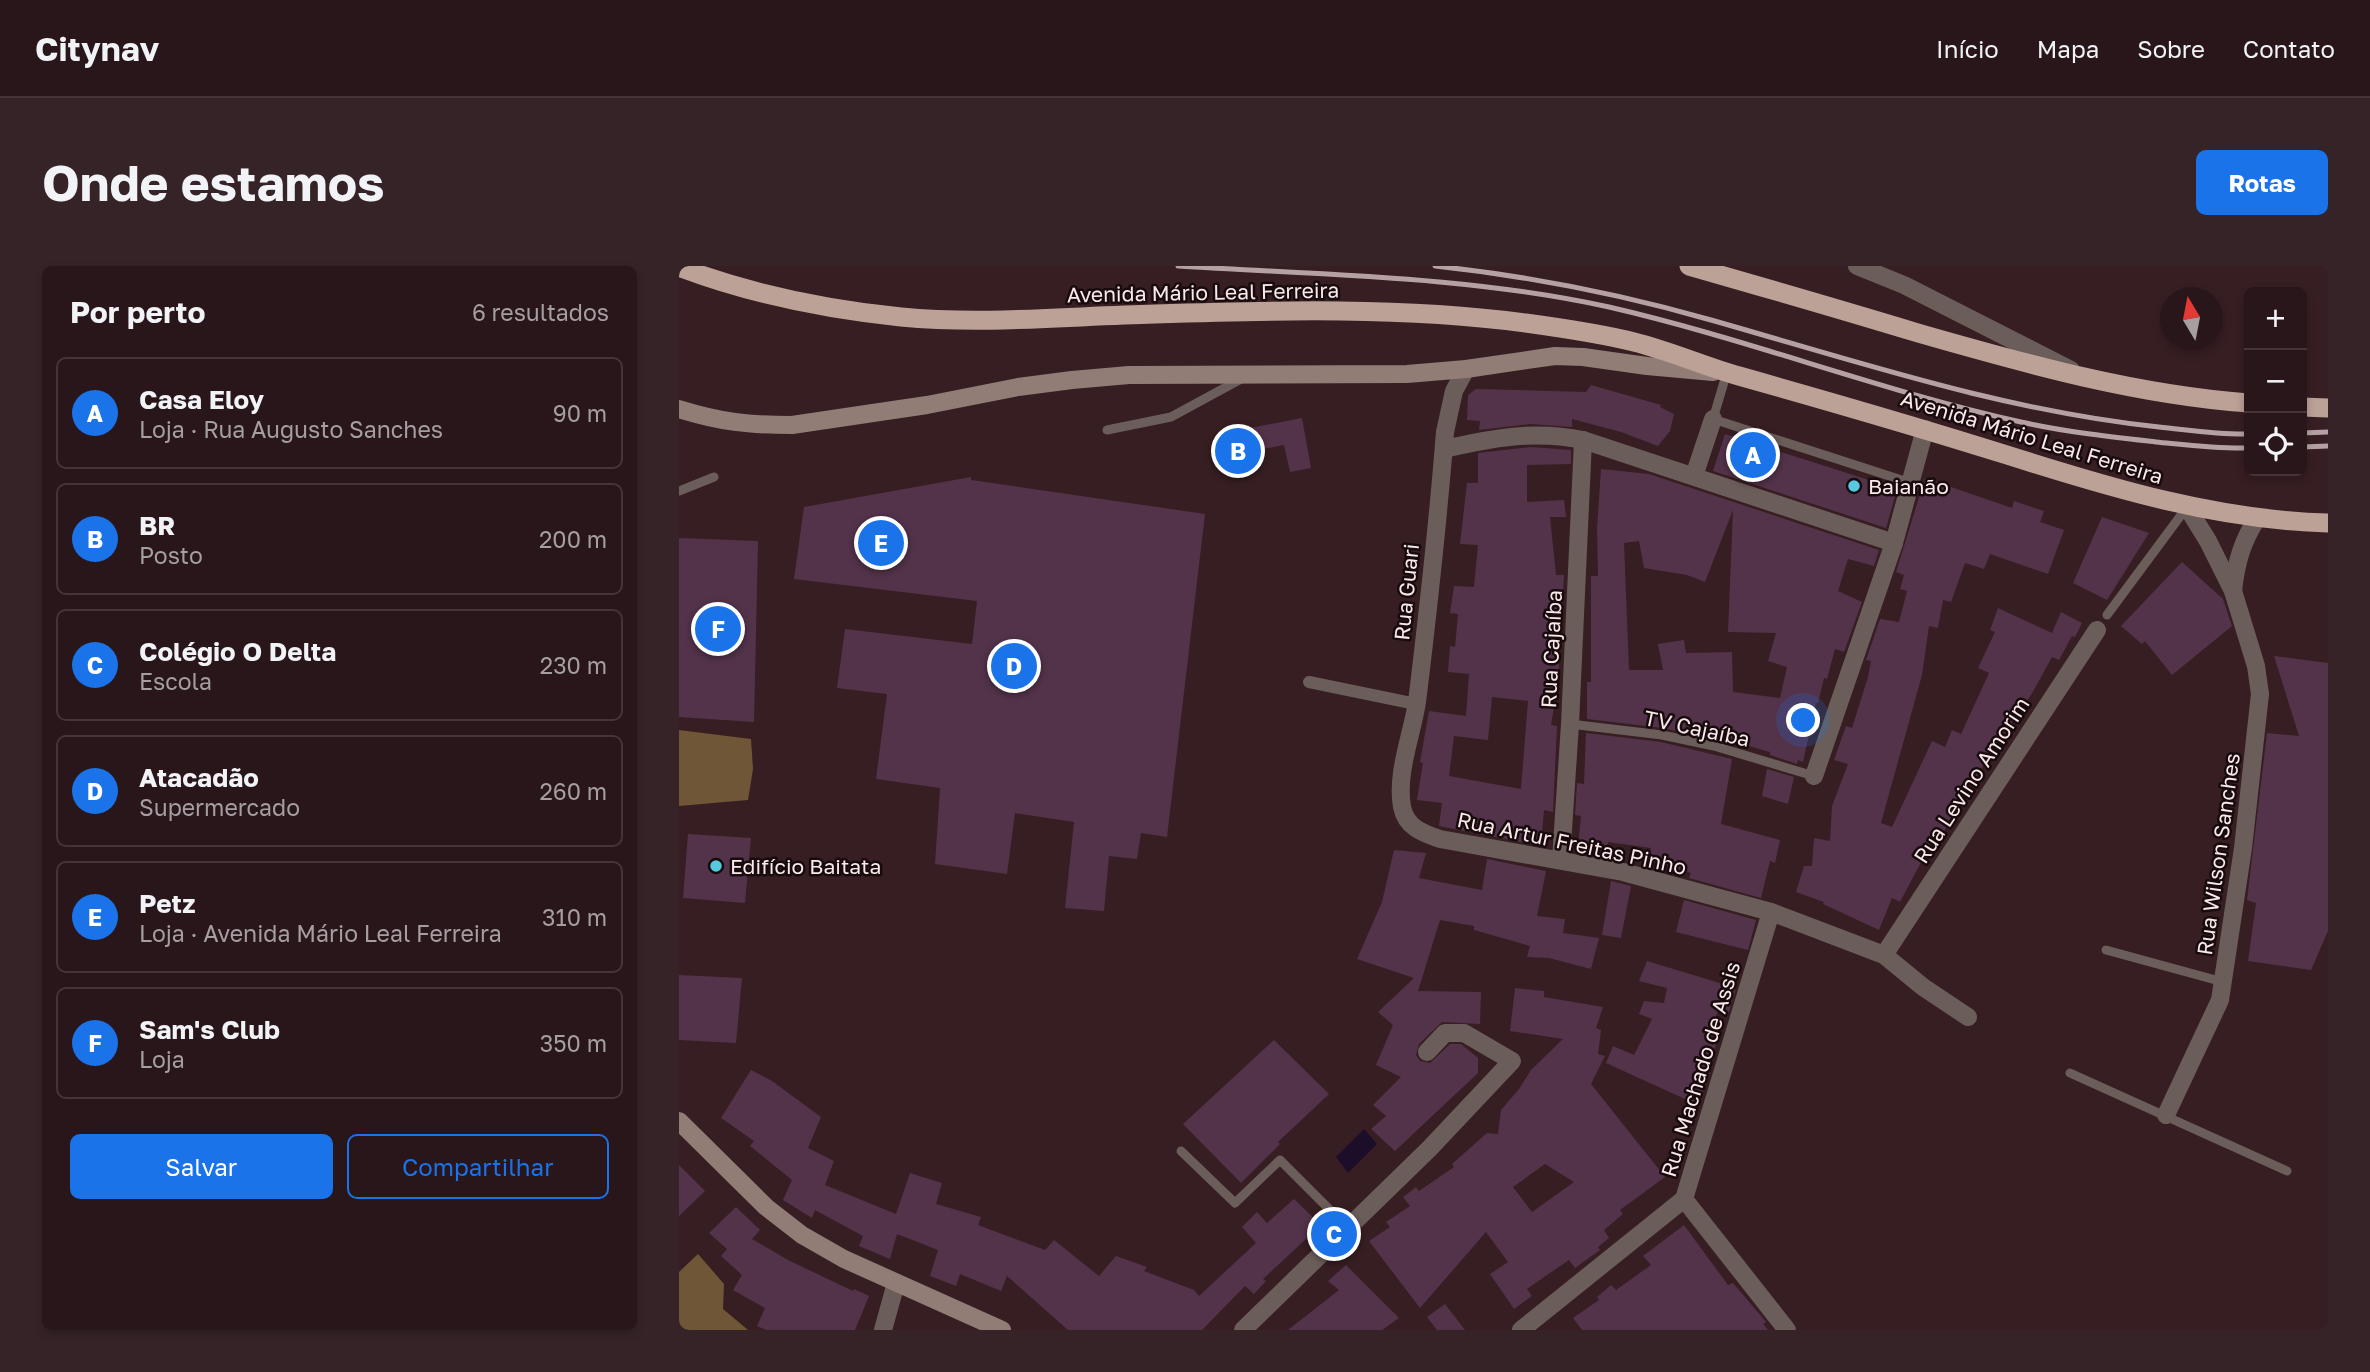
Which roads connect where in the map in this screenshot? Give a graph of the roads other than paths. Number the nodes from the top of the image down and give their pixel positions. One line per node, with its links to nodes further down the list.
1 (1689, 266): 7 (highway)
2 (1857, 266): 7 (street)
3 (679, 267): 5 (highway, Avenida Mário Leal Ferreira)
4 (1466, 369): 5 (main road, Avenida Mário Leal Ferreira); 6 (main road, Avenida Mário Leal Ferreira); 18 (street, Rua Guari)
5 (1727, 372): 13 (lane); 15 (highway, Avenida Mário Leal Ferreira)
6 (1246, 376): 14 (main road, Avenida Mário Leal Ferreira); 16 (lane)
7 (2087, 378): 8 (highway)
8 (2244, 402)
9 (2307, 407): 10 (highway)
10 (2328, 408)
11 (679, 409): 14 (main road, Avenida Mário Leal Ferreira)
12 (679, 415): 14 (main road)
13 (1713, 419): 19 (street); 21 (lane)
14 (717, 421)
15 (1925, 429): 21 (street); 23 (highway, Avenida Mário Leal Ferreira)
16 (1107, 430)
17 (1583, 440): 18 (street); 19 (street); 32 (street, Rua Cajaíba)
18 (1444, 449): 31 (street, Rua Guari)
19 (1694, 476): 26 (street)
20 (714, 477): 22 (lane)
21 (1911, 483): 26 (street)
22 (679, 491)
23 (2187, 506): 24 (highway, Avenida Mário Leal Ferreira); 27 (street, Rua Wilson Sanches); 28 (lane)
24 (2258, 517): 25 (highway, Avenida Mário Leal Ferreira); 27 (street, Rua Wilson Sanches)
25 (2326, 526)
26 (1894, 543): 33 (street)
27 (2233, 591): 39 (street, Rua Wilson Sanches)
28 (2107, 614)
29 (2097, 630): 38 (street, Rua Levino Amorim)
30 (1309, 682): 31 (street)
31 (1416, 704): 34 (street, Rua Guari)
32 (1570, 724): 33 (lane, TV Cajaíba); 35 (street, Rua Cajaíba)
33 (1814, 776)
34 (1408, 822): 35 (street, Rua Artur Freitas Pinho)
35 (1561, 860): 36 (street, Rua Artur Freitas Pinho)
36 (1771, 912): 38 (street); 47 (street, Rua Machado de Assis)
37 (2105, 950): 39 (lane)
38 (1884, 955): 40 (street)
39 (2223, 982): 43 (street, Rua Wilson Sanches)
40 (1968, 1017)
41 (1427, 1052): 48 (street)
42 (2070, 1073): 43 (lane)
43 (2166, 1115): 46 (lane)
44 (679, 1121): 49 (main road)
45 (1181, 1151): 48 (lane)
46 (2287, 1171)
47 (1685, 1199): 53 (street, Rua Machado de Assis); 54 (street)
48 (1348, 1227): 52 (street)
49 (896, 1283): 50 (street); 51 (main road)
50 (883, 1330)
51 (1002, 1330)
52 (1243, 1330)
53 (1521, 1330)
54 (1787, 1330)

